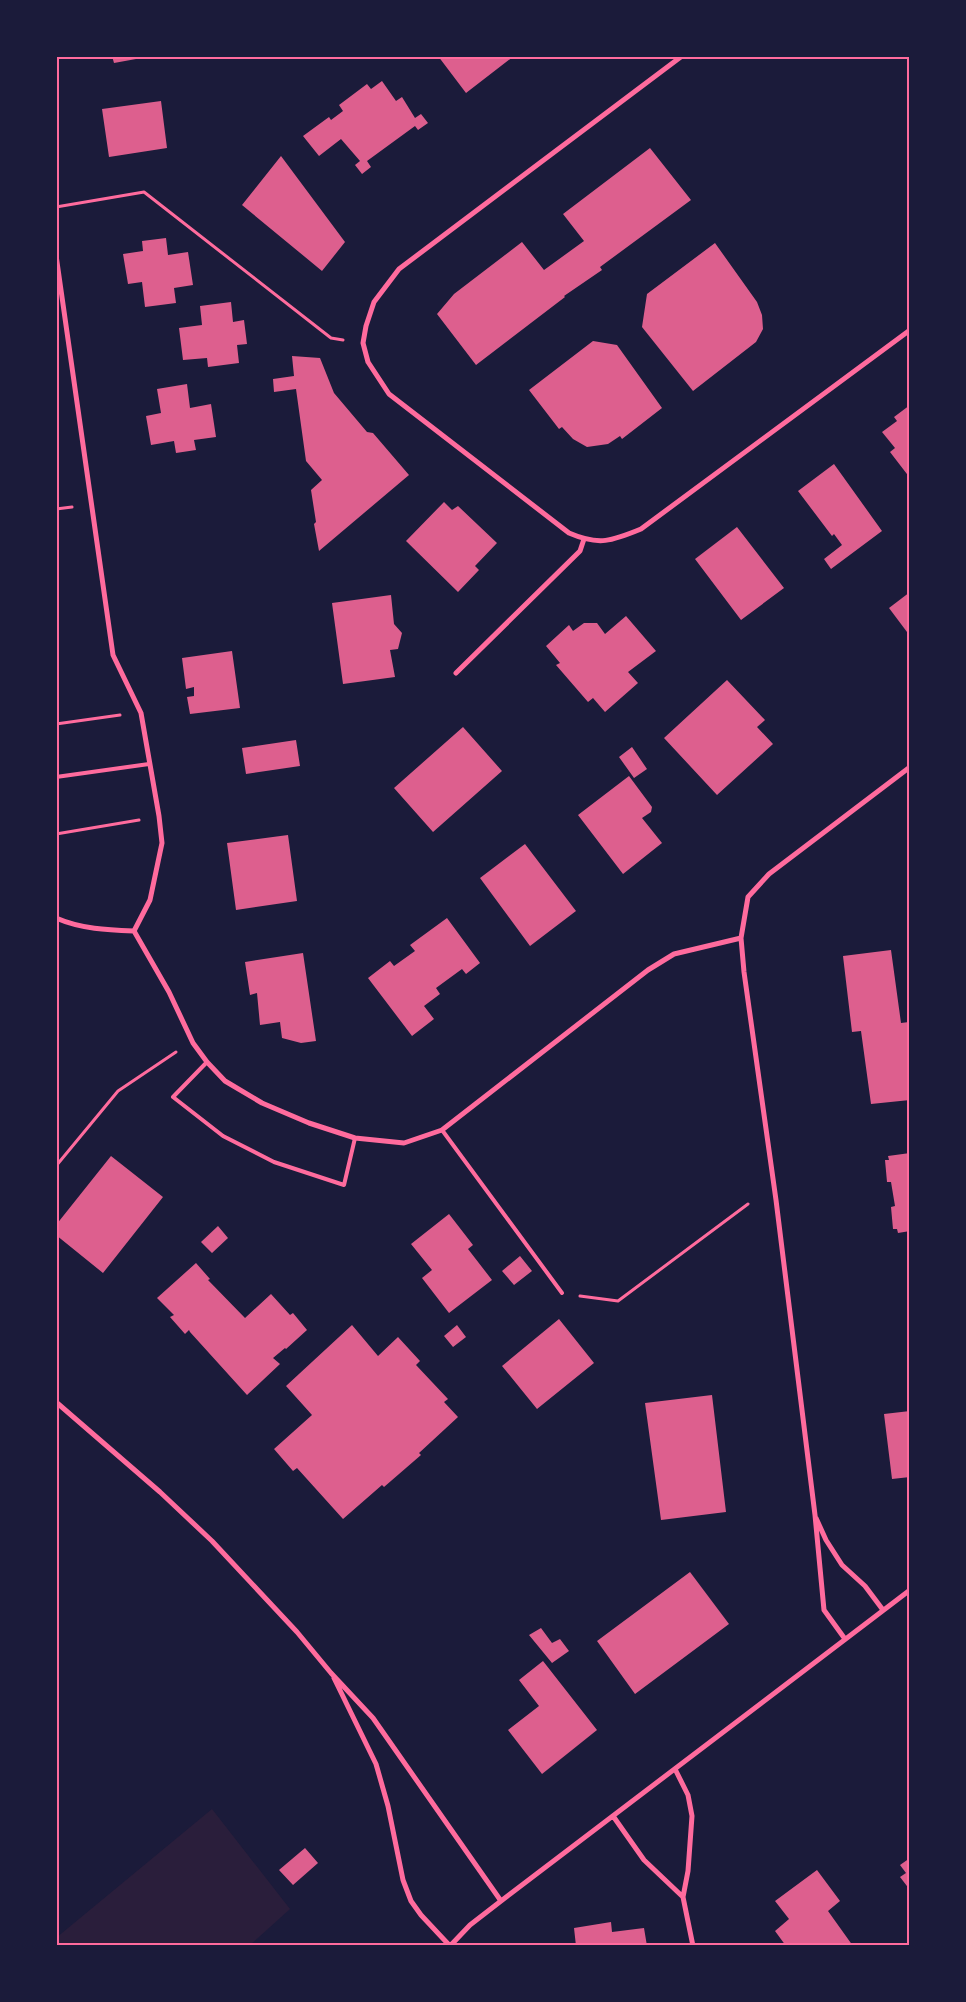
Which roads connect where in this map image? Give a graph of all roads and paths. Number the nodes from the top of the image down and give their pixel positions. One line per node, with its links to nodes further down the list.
1 (682, 56): 5 (street)
2 (56, 207): 5 (path)
3 (56, 254): 8 (street)
4 (910, 330): 6 (street)
5 (364, 343): 6 (street)
6 (584, 539): 7 (street)
7 (456, 673)
8 (141, 713): 9 (path); 10 (street)
9 (56, 724)
10 (149, 764): 12 (lane); 13 (street)
11 (910, 767): 17 (street)
12 (56, 778)
13 (159, 816): 14 (path); 16 (street)
14 (56, 834)
15 (56, 918): 16 (street)
16 (134, 931): 19 (street)
17 (741, 938): 20 (street); 26 (street)
18 (176, 1052): 22 (path)
19 (207, 1062): 21 (street); 21 (lane)
20 (442, 1130): 21 (street); 24 (lane)
21 (355, 1138)
22 (56, 1166)
23 (748, 1204): 24 (path)
24 (562, 1294)
25 (56, 1402): 30 (street)
26 (815, 1515): 28 (street); 29 (street)
27 (910, 1590): 28 (street)
28 (882, 1610): 29 (street)
29 (845, 1639): 31 (street)
30 (331, 1673): 34 (street); 35 (street)
31 (675, 1770): 32 (street); 33 (street)
32 (613, 1816): 33 (street); 34 (street)
33 (683, 1897): 36 (street)
34 (501, 1901): 35 (street)
35 (450, 1946)
36 (693, 1946)

